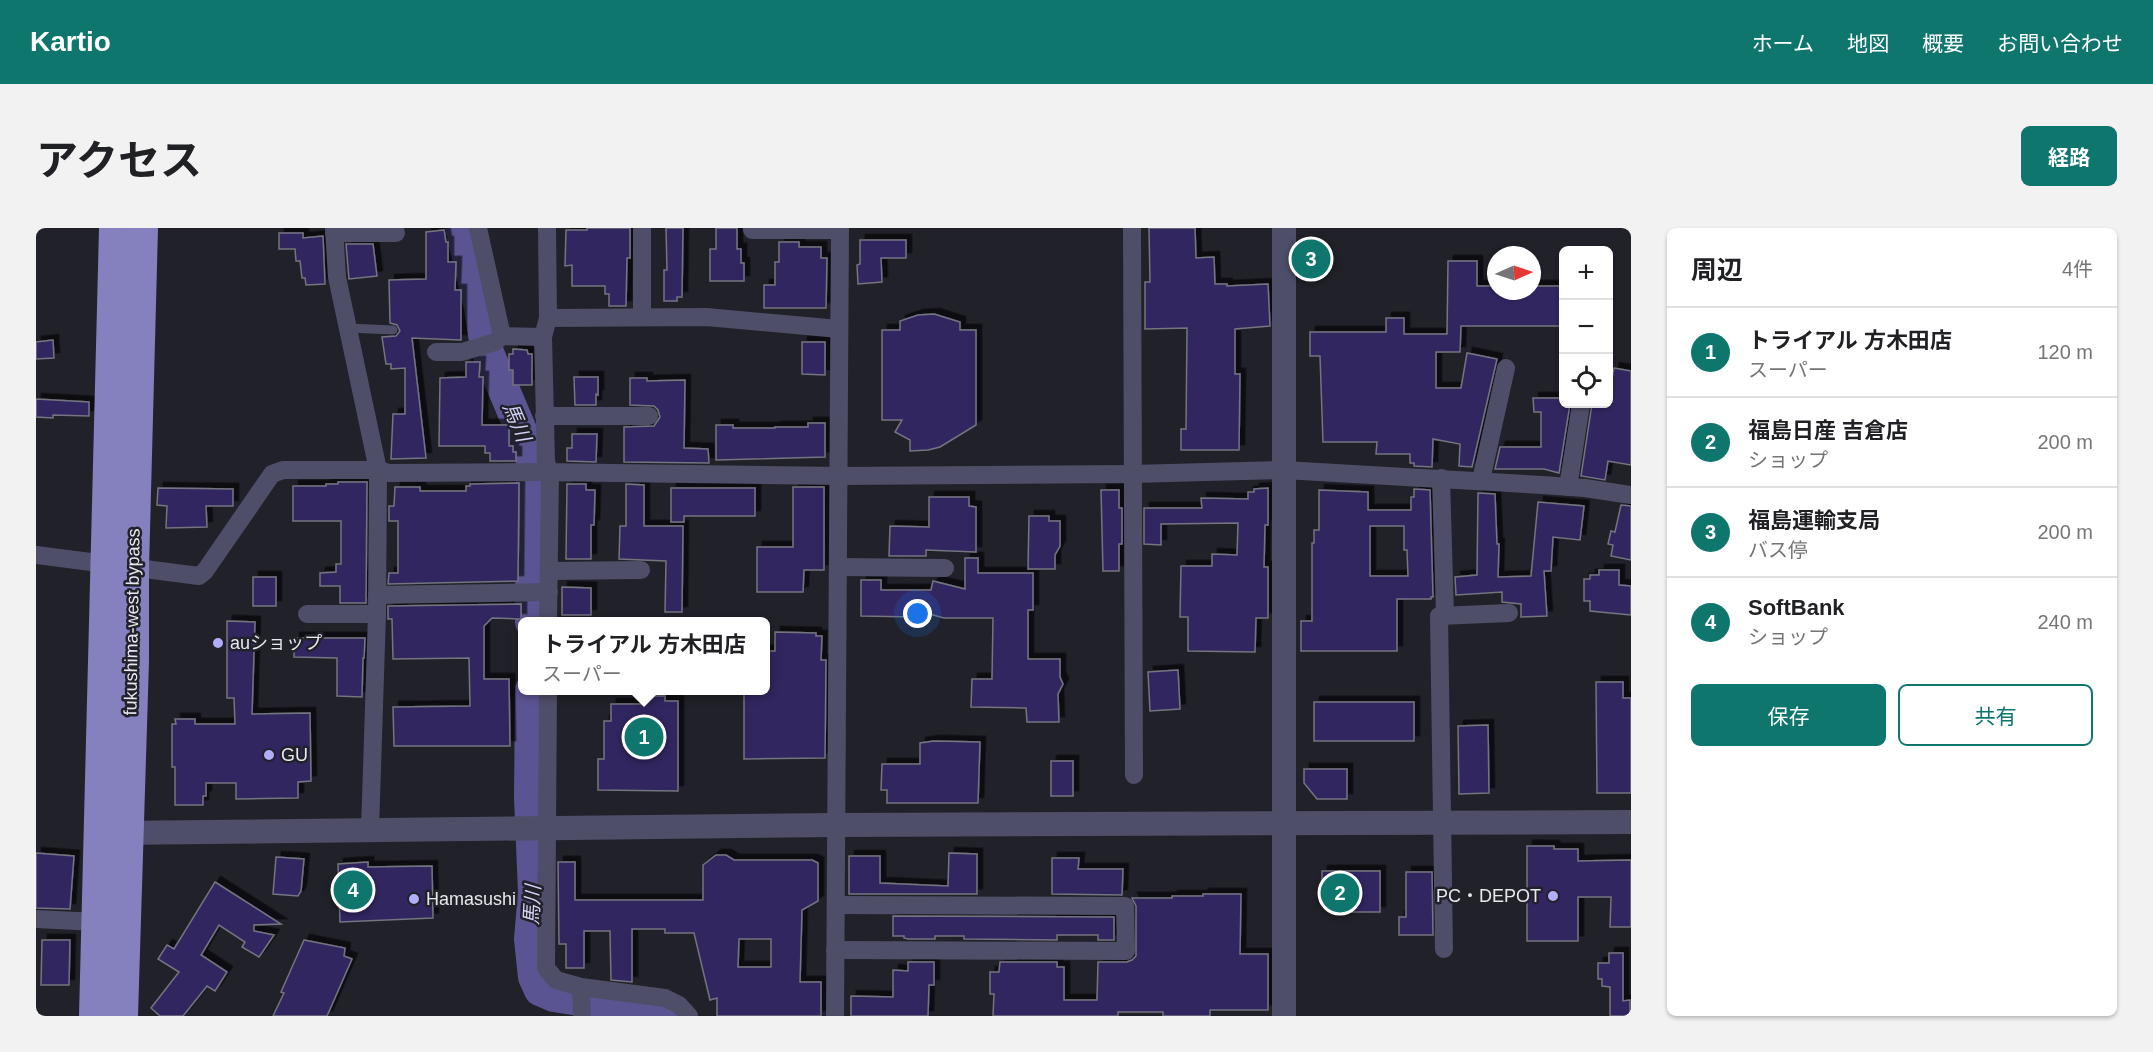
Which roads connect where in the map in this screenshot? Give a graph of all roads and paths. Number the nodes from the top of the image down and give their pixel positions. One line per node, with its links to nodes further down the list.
1 (115, 228): 34 (highway, fukushima-west bypass)
2 (142, 228): 34 (highway, fukushima-west bypass)
3 (478, 228): 18 (street)
4 (547, 228): 13 (street)
5 (642, 228): 12 (street)
6 (752, 228): 9 (street)
7 (1132, 228): 27 (street)
8 (1284, 228): 25 (street)
9 (840, 229): 15 (street)
10 (334, 231): 11 (street); 14 (street)
11 (396, 233)
12 (642, 317): 13 (street); 15 (street)
13 (548, 318): 17 (street)
14 (348, 328): 16 (lane); 24 (street)
15 (839, 329): 28 (street)
16 (393, 330)
17 (543, 337): 18 (street); 22 (street)
18 (498, 339): 19 (street)
19 (436, 352)
20 (1506, 368): 30 (street)
21 (1580, 408): 31 (street)
22 (544, 416): 23 (street); 26 (street)
23 (649, 416)
24 (378, 470): 26 (street); 34 (street); 40 (street)
25 (1284, 470): 27 (street); 29 (street); 50 (street)
26 (545, 473): 28 (street); 38 (street)
27 (1132, 474): 28 (street); 47 (street)
28 (839, 476): 35 (street)
29 (1441, 478): 30 (street); 44 (street)
30 (1481, 480): 31 (street)
31 (1568, 487): 32 (street)
32 (1631, 495)
33 (36, 555): 34 (street)
34 (120, 566): 54 (highway, fukushima-west bypass)
35 (838, 567): 36 (street); 51 (street)
36 (945, 568)
37 (641, 570): 38 (street)
38 (549, 571): 39 (street)
39 (545, 592): 40 (street); 45 (street)
40 (377, 595): 43 (street)
41 (1509, 613): 44 (street)
42 (307, 614): 43 (street)
43 (377, 614): 53 (street)
44 (1445, 615): 49 (street)
45 (548, 617)
46 (548, 695): 52 (street)
47 (1134, 775)
48 (1631, 822): 49 (street)
49 (1442, 823): 50 (street); 58 (street)
50 (1283, 824): 51 (street); 65 (street)
51 (836, 825): 52 (street); 55 (street)
52 (544, 828): 53 (street); 60 (street)
53 (370, 830): 54 (street)
54 (112, 833): 57 (highway, fukushima-west bypass); 62 (highway, fukushima-west bypass)
55 (836, 905): 59 (street); 59 (street)
56 (36, 919): 57 (street)
57 (97, 922): 61 (highway, fukushima-west bypass)
58 (1444, 949)
59 (836, 951): 64 (street)
60 (582, 1001): 63 (street)
61 (95, 1016)
62 (122, 1016)
63 (689, 1016)
64 (835, 1016)
65 (1284, 1016)

